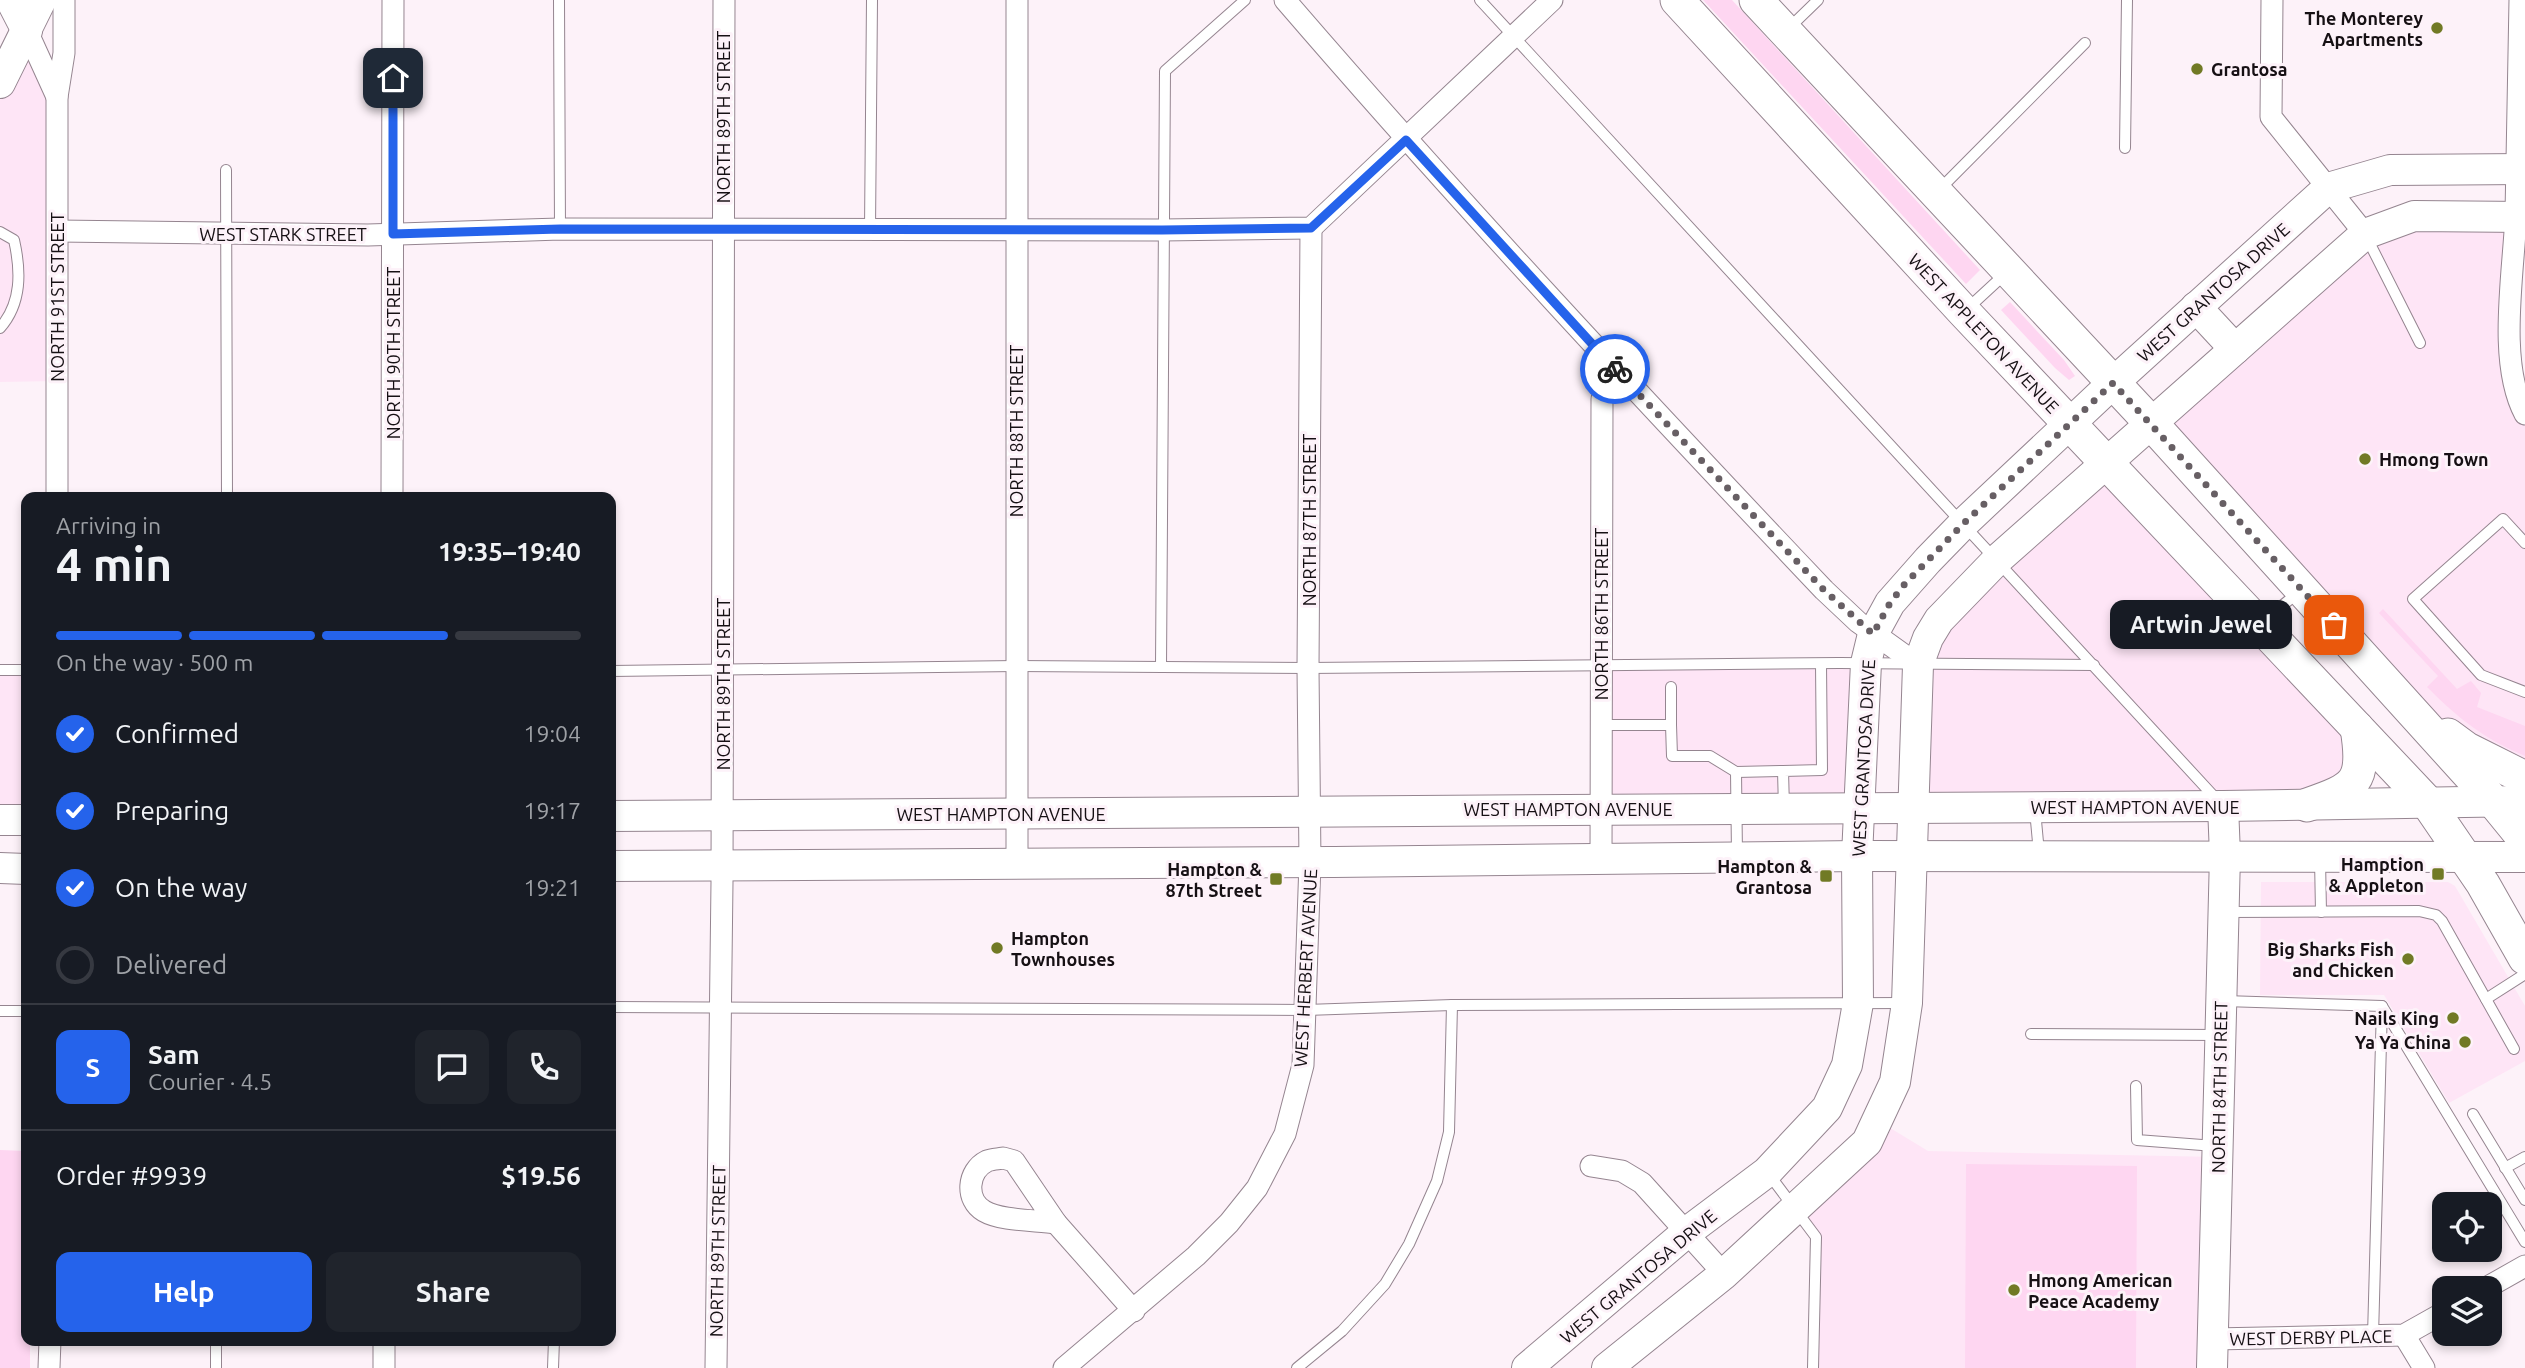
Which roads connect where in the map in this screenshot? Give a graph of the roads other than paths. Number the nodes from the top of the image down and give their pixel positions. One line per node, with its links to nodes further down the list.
1 (11, 0): 19 (main road)
2 (41, 0): 19 (main road)
3 (64, 0): 23 (street, NORTH 91ST STREET)
4 (393, 0): 41 (street, NORTH 90TH STREET)
5 (559, 0): 32 (lane)
6 (724, 0): 33 (street, NORTH 89TH STREET)
7 (872, 0): 34 (lane)
8 (1017, 0): 35 (street, NORTH 88TH STREET)
9 (1245, 0): 36 (lane)
10 (1285, 0): 24 (street)
11 (1480, 0): 20 (lane)
12 (1552, 0): 20 (street)
13 (1677, 0): 44 (main road, WEST APPLETON AVENUE)
14 (1818, 0): 18 (lane)
15 (2127, 0): 25 (lane)
16 (2272, 0): 28 (street)
17 (2522, 11): 26 (street)
18 (1771, 13): 29 (main road)
19 (27, 31): 22 (main road); 23 (street, NORTH 91ST STREET)
20 (1513, 36): 24 (street); 57 (lane)
21 (2085, 43): 29 (lane)
22 (0, 83)
23 (57, 96): 37 (street, NORTH 91ST STREET)
24 (1406, 140): 31 (street); 48 (street)
25 (2124, 148)
26 (2521, 169): 28 (main road, WEST GRANTOSA DRIVE); 30 (street)
27 (226, 170): 40 (lane)
28 (2328, 188): 39 (street); 43 (main road, WEST GRANTOSA DRIVE)
29 (1936, 193): 42 (main road)
30 (2520, 218): 39 (main road); 50 (street)
31 (1311, 228): 36 (street, WEST STARK STREET); 70 (street, NORTH 87TH STREET)
32 (560, 229): 33 (street, WEST STARK STREET); 41 (street, WEST STARK STREET)
33 (723, 229): 34 (street, WEST STARK STREET); 74 (street, NORTH 89TH STREET)
34 (870, 229): 35 (street, WEST STARK STREET)
35 (1016, 230): 36 (street, WEST STARK STREET); 67 (street, NORTH 88TH STREET)
36 (1162, 230): 69 (lane)
37 (58, 231): 40 (street, WEST STARK STREET); 54 (street, NORTH 91ST STREET)
38 (0, 232): 45 (lane)
39 (2365, 233): 46 (lane); 47 (main road)
40 (226, 234): 41 (street, WEST STARK STREET); 55 (lane)
41 (393, 234): 56 (street, NORTH 90TH STREET)
42 (2008, 271): 44 (lane); 49 (main road)
43 (2196, 307): 47 (main road); 49 (main road, WEST GRANTOSA DRIVE)
44 (1964, 312): 52 (main road, WEST APPLETON AVENUE)
45 (0, 328)
46 (2420, 343)
47 (2235, 349): 51 (main road)
48 (1616, 371): 62 (street); 68 (street, NORTH 86TH STREET)
49 (2113, 383): 51 (main road); 52 (main road, WEST GRANTOSA DRIVE)
50 (2525, 414)
51 (2151, 423): 53 (main road); 60 (main road)
52 (2069, 424): 53 (main road, WEST APPLETON AVENUE); 57 (main road, WEST GRANTOSA DRIVE)
53 (2106, 463): 59 (main road); 61 (main road, WEST APPLETON AVENUE)
54 (57, 492)
55 (227, 492)
56 (392, 492)
57 (1964, 523): 59 (lane); 62 (main road, WEST GRANTOSA DRIVE)
58 (2525, 543): 76 (lane)
59 (1998, 559): 65 (main road); 66 (lane)
60 (2302, 589): 61 (lane); 77 (main road)
61 (2259, 625): 80 (main road, WEST APPLETON AVENUE)
62 (1873, 634): 63 (main road, WEST GRANTOSA DRIVE); 65 (street)
63 (1866, 663): 64 (lane); 65 (lane); 88 (main road, WEST GRANTOSA DRIVE)
64 (1821, 664): 68 (lane); 81 (lane)
65 (1918, 665): 66 (lane); 92 (main road)
66 (2094, 665): 87 (lane)
67 (1017, 666): 69 (lane); 74 (lane); 95 (street, NORTH 88TH STREET)
68 (1601, 666): 70 (lane); 79 (street, NORTH 86TH STREET)
69 (1161, 667): 70 (lane)
70 (1308, 668): 94 (street, NORTH 87TH STREET)
71 (0, 670): 72 (lane)
72 (21, 670)
73 (616, 671): 74 (lane)
74 (723, 671): 96 (street, NORTH 89TH STREET)
75 (1671, 687): 78 (lane)
76 (2525, 692)
77 (2416, 714): 83 (main road); 84 (main road)
78 (1671, 725): 79 (lane); 82 (lane)
79 (1600, 726): 93 (street, NORTH 86TH STREET)
80 (2357, 729): 85 (main road, WEST APPLETON AVENUE); 86 (main road)
81 (1783, 771): 82 (lane); 91 (lane)
82 (1736, 772): 90 (lane)
83 (2525, 778)
84 (2510, 801): 85 (main road, WEST HAMPTON AVENUE); 100 (main road)
85 (2427, 802): 86 (main road, WEST HAMPTON AVENUE); 105 (main road, WEST APPLETON AVENUE)
86 (2307, 805): 87 (main road, WEST HAMPTON AVENUE)
87 (2224, 806): 89 (main road, WEST HAMPTON AVENUE); 101 (main road, NORTH 84TH STREET)
88 (1860, 807): 91 (main road, WEST HAMPTON AVENUE); 92 (main road, WEST HAMPTON AVENUE); 102 (main road, WEST GRANTOSA DRIVE)
89 (2035, 807): 92 (main road, WEST HAMPTON AVENUE); 103 (lane)
90 (1736, 808): 91 (main road, WEST HAMPTON AVENUE); 93 (main road, WEST HAMPTON AVENUE); 108 (lane)
91 (1784, 808)
92 (1912, 808): 106 (main road)
93 (1600, 809): 94 (main road, WEST HAMPTON AVENUE); 109 (street, NORTH 86TH STREET)
94 (1311, 812): 95 (main road, WEST HAMPTON AVENUE); 111 (street, WEST HERBERT AVENUE)
95 (1017, 814): 96 (main road, WEST HAMPTON AVENUE); 110 (street, NORTH 88TH STREET)
96 (722, 815): 97 (main road, WEST HAMPTON AVENUE); 112 (street, NORTH 89TH STREET)
97 (616, 816)
98 (0, 820): 99 (main road)
99 (21, 820)
100 (2525, 841)
101 (2225, 855): 103 (main road); 104 (main road); 116 (main road, NORTH 84TH STREET)
102 (1857, 856): 106 (main road); 108 (main road); 122 (main road, WEST GRANTOSA DRIVE)
103 (2039, 856): 106 (main road)
104 (2320, 856): 105 (main road); 117 (lane)
105 (2463, 856): 107 (main road); 118 (main road, WEST APPLETON AVENUE)
106 (1911, 857): 123 (main road)
107 (2525, 857)
108 (1737, 858): 109 (main road)
109 (1601, 860): 111 (main road)
110 (1017, 863): 111 (main road); 112 (main road)
111 (1310, 863): 128 (street, WEST HERBERT AVENUE)
112 (722, 865): 113 (main road); 127 (street, NORTH 89TH STREET)
113 (616, 866)
114 (0, 869): 115 (main road)
115 (21, 869)
116 (2224, 912): 117 (lane); 121 (main road, NORTH 84TH STREET)
117 (2321, 912): 120 (lane)
118 (2525, 958)
119 (2525, 974): 120 (lane)
120 (2486, 999): 133 (lane)
121 (2221, 1001): 125 (lane); 132 (main road, NORTH 84TH STREET)
122 (1858, 1003): 123 (lane); 124 (lane); 140 (main road, WEST GRANTOSA DRIVE)
123 (1907, 1003): 142 (main road)
124 (1452, 1004): 128 (lane); 164 (lane)
125 (2382, 1006): 145 (lane); 152 (lane)
126 (616, 1007): 127 (lane)
127 (721, 1007): 128 (lane); 162 (street, NORTH 89TH STREET)
128 (1306, 1010): 149 (street, WEST HERBERT AVENUE)
129 (0, 1011): 130 (lane)
130 (21, 1011)
131 (2031, 1034): 132 (lane)
132 (2221, 1035): 136 (main road, NORTH 84TH STREET)
133 (2514, 1049)
134 (2136, 1086): 136 (lane)
135 (2473, 1114): 139 (lane)
136 (2218, 1146): 157 (main road, NORTH 84TH STREET)
137 (2525, 1157): 139 (lane)
138 (1591, 1166): 144 (street)
139 (2505, 1168): 141 (lane)
140 (1767, 1172): 142 (lane); 144 (main road, WEST GRANTOSA DRIVE)
141 (2525, 1200)
142 (1796, 1209): 147 (main road); 167 (lane)
143 (1056, 1223): 149 (street)
144 (1687, 1233): 147 (street); 165 (main road, WEST GRANTOSA DRIVE)
145 (2525, 1242)
146 (2525, 1266): 148 (street)
147 (1724, 1274): 166 (main road)
148 (2502, 1279)
149 (1134, 1311): 163 (street, WEST HERBERT AVENUE)
150 (2432, 1319): 151 (street, WEST DERBY PLACE)
151 (2404, 1335): 152 (street, WEST DERBY PLACE); 168 (street)
152 (2373, 1336): 157 (street, WEST DERBY PLACE)
153 (50, 1346): 158 (street)
154 (216, 1346): 159 (lane)
155 (384, 1346): 160 (street)
156 (554, 1346): 161 (lane)
157 (2213, 1354)
158 (49, 1368)
159 (216, 1368)
160 (384, 1368)
161 (553, 1368)
162 (716, 1368)
163 (1064, 1368)
164 (1297, 1368)
165 (1527, 1368)
166 (1607, 1368)
167 (1813, 1368)
168 (2424, 1368)

